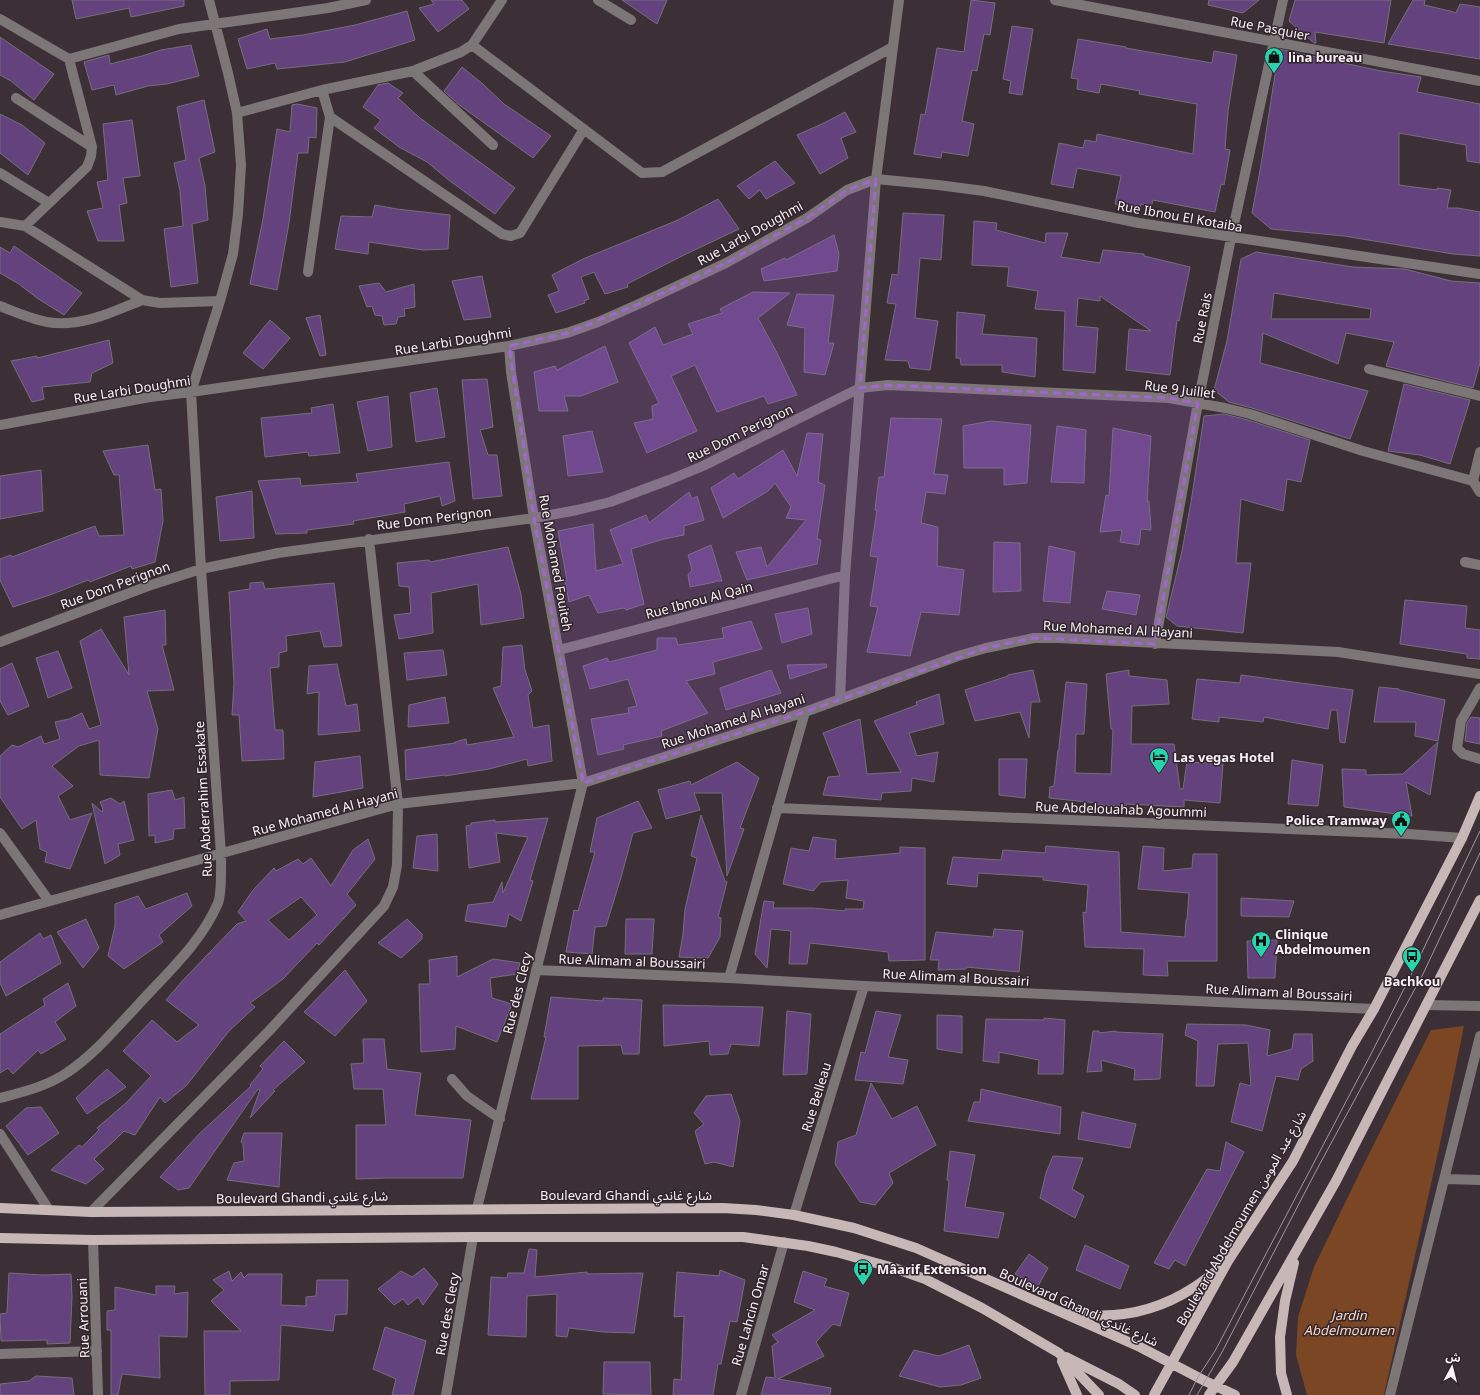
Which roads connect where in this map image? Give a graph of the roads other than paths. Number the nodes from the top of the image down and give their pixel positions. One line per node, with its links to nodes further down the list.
1 (209, 0): 10 (street)
2 (366, 0): 10 (street)
3 (502, 0): 12 (street)
4 (598, 0): 9 (street)
5 (899, 0): 13 (street)
6 (1055, 0): 11 (street, Rue Pasquier)
7 (1283, 0): 11 (street, Rue Rais)
8 (0, 19): 14 (street)
9 (631, 20)
10 (215, 25): 14 (street); 19 (street)
11 (1273, 42): 16 (street, Rue Pasquier); 29 (street, Rue Rais)
12 (472, 45): 15 (street); 21 (street)
13 (893, 47): 21 (street); 25 (street)
14 (69, 59): 23 (street)
15 (412, 71): 17 (street); 22 (street)
16 (1480, 81)
17 (322, 90): 19 (street); 20 (street)
18 (16, 98): 23 (street)
19 (237, 113): 33 (street)
20 (330, 117): 21 (street); 30 (street)
21 (584, 130)
22 (493, 145)
23 (92, 146): 26 (street)
24 (0, 173): 26 (street)
25 (876, 179): 29 (street, Rue Ibnou El Kotaiba); 35 (street, Rue Larbi Doughmi); 37 (street)
26 (49, 203): 28 (street)
27 (0, 222): 28 (street)
28 (25, 226): 32 (street)
29 (1231, 238): 31 (street, Rue Ibnou El Kotaiba); 40 (street, Rue Rais)
30 (308, 272)
31 (1480, 274)
32 (142, 300): 33 (street); 34 (street)
33 (220, 301): 38 (street)
34 (0, 306)
35 (509, 346): 38 (street, Rue Larbi Doughmi); 45 (street, Rue Mohamed Fouiteh)
36 (1369, 369): 39 (street)
37 (860, 388): 40 (street, Rue 9 Juillet); 45 (street, Rue Dom Perignon); 50 (street)
38 (191, 392): 41 (street, Rue Larbi Doughmi); 49 (street, Rue Abderrahim Essakate)
39 (1480, 396)
40 (1198, 403): 43 (street, Rue 9 Juillet); 52 (street, Rue Rais)
41 (0, 425)
42 (1480, 452): 43 (street)
43 (1473, 481): 44 (street)
44 (1480, 492)
45 (534, 518): 46 (street, Rue Dom Perignon); 53 (street, Rue Mohamed Fouiteh)
46 (369, 539): 49 (street, Rue Dom Perignon); 61 (street)
47 (1465, 562): 48 (street)
48 (1480, 565)
49 (201, 569): 51 (street, Rue Dom Perignon); 65 (street, Rue Abderrahim Essakate)
50 (845, 575): 53 (street, Rue Ibnou Al Qain); 56 (street)
51 (0, 642)
52 (1155, 644): 54 (street, Rue Mohamed Al Hayani); 56 (street, Rue Mohamed Al Hayani)
53 (559, 650): 59 (street, Rue Mohamed Fouiteh)
54 (1480, 674)
55 (1480, 688): 58 (street)
56 (840, 699): 57 (street, Rue Mohamed Al Hayani)
57 (805, 712): 59 (street, Rue Mohamed Al Hayani); 62 (street)
58 (1480, 759)
59 (583, 784): 61 (street, Rue Mohamed Al Hayani); 69 (street, Rue des Clecy)
60 (1480, 796): 64 (main road, Boulevard Abdelmoumen شارع عبد المومن)
61 (398, 804): 65 (street, Rue Mohamed Al Hayani); 85 (street)
62 (777, 808): 64 (street, Rue Abdelouahab Agoummi); 70 (street)
63 (0, 833): 67 (street)
64 (1462, 838): 74 (main road, Boulevard Abdelmoumen شارع عبد المومن)
65 (221, 854): 67 (street, Rue Mohamed Al Hayani); 77 (street, Rue Abderrahim Essakate)
66 (1480, 900): 72 (main road)
67 (49, 901): 68 (street, Rue Mohamed Al Hayani)
68 (0, 915)
69 (536, 970): 70 (street, Rue Alimam al Boussairi); 78 (street, Rue des Clecy)
70 (729, 978): 71 (street, Rue Alimam al Boussairi)
71 (864, 986): 74 (street, Rue Alimam al Boussairi); 86 (street, Rue Belleau)
72 (1426, 1004): 73 (street); 91 (main road)
73 (1480, 1006)
74 (1374, 1010): 92 (main road, Boulevard Abdelmoumen شارع عبد المومن)
75 (1480, 1036): 80 (street)
76 (452, 1079): 78 (street)
77 (0, 1098)
78 (500, 1118): 83 (street, Rue des Clecy)
79 (0, 1134): 84 (street)
80 (1444, 1179): 81 (street); 109 (street)
81 (1480, 1180)
82 (0, 1208): 84 (main road, Boulevard Ghandi شارع غاندي)
83 (477, 1208): 85 (main road, Boulevard Ghandi شارع غاندي); 86 (main road, Boulevard Ghandi شارع غاندي)
84 (49, 1210): 85 (main road, Boulevard Ghandi شارع غاندي)
85 (91, 1212)
86 (794, 1215): 93 (main road, Boulevard Ghandi شارع غاندي)
87 (473, 1237): 89 (main road); 90 (main road); 100 (street, Rue des Clecy)
88 (0, 1238): 89 (main road)
89 (93, 1240): 94 (street, Rue Arrouani)
90 (784, 1242): 95 (main road); 101 (street, Rue Lahcin Omar)
91 (1297, 1251): 98 (main road); 108 (main road)
92 (1228, 1261): 93 (main road); 97 (main road, Boulevard Abdelmoumen شارع عبد المومن)
93 (1057, 1310): 97 (main road, Boulevard Ghandi شارع غاندي)
94 (98, 1351): 96 (street); 99 (street, Rue Arrouani)
95 (1059, 1353): 102 (main road); 103 (main road); 104 (main road)
96 (0, 1354)
97 (1171, 1363): 98 (main road, Boulevard Ghandi شارع غاندي); 105 (main road, Boulevard Abdelmoumen شارع عبد المومن)
98 (1216, 1386): 106 (main road); 107 (main road, Boulevard Ghandi شارع غاندي)
99 (98, 1395)
100 (446, 1395)
101 (741, 1395)
102 (1077, 1395)
103 (1099, 1395)
104 (1135, 1395)
105 (1154, 1395)
106 (1209, 1395)
107 (1235, 1395)
108 (1287, 1395)
109 (1390, 1395)

